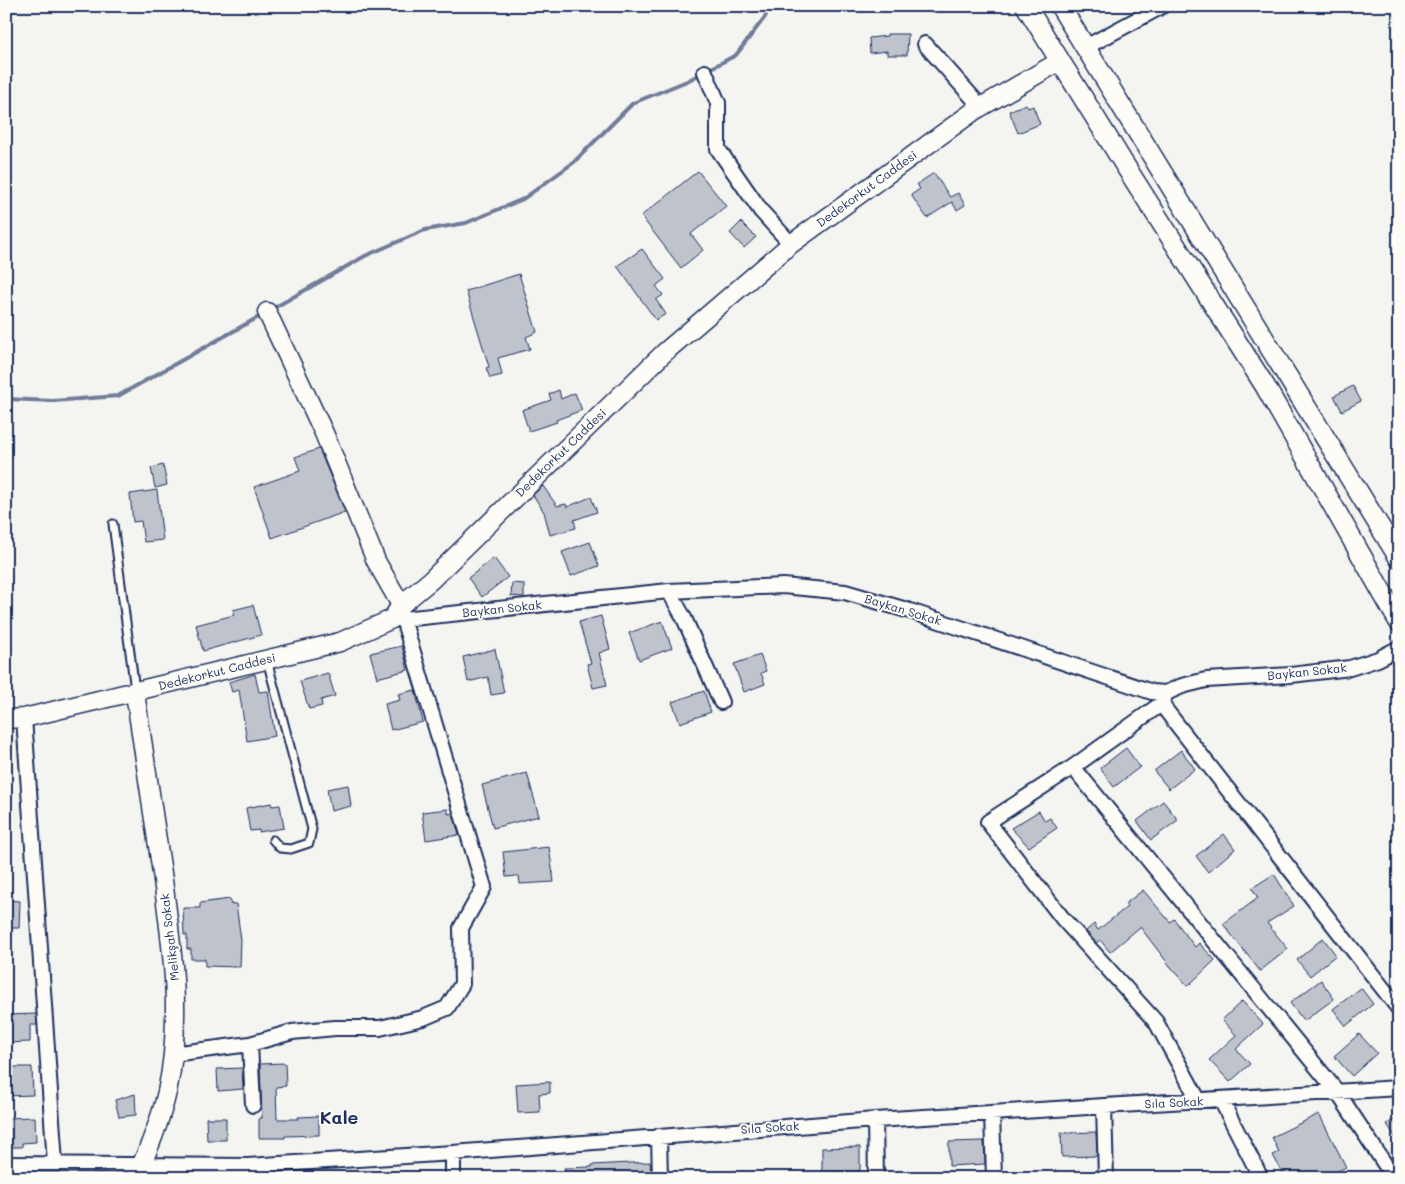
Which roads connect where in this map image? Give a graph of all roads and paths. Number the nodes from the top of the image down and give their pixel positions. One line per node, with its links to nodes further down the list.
1 (1026, 6): 6 (main road)
2 (1060, 6): 5 (main road)
3 (1162, 6): 5 (street)
4 (925, 44): 8 (street)
5 (1086, 47): 12 (main road)
6 (1060, 61): 8 (street, Dedekorkut Caddesi); 15 (main road)
7 (705, 72): 9 (street)
8 (981, 107): 9 (street, Dedekorkut Caddesi)
9 (791, 244): 14 (street, Dedekorkut Caddesi)
10 (267, 312): 14 (street)
11 (113, 524): 18 (lane)
12 (1399, 558)
13 (669, 591): 14 (street, Baykan Sokak); 19 (street, Baykan Sokak); 20 (street)
14 (398, 614): 17 (street, Dedekorkut Caddesi); 26 (street)
15 (1399, 622)
16 (1399, 648): 19 (street, Baykan Sokak)
17 (266, 659): 18 (street, Dedekorkut Caddesi); 24 (lane)
18 (135, 693): 21 (street, Dedekorkut Caddesi); 27 (street, Melikşah Sokak)
19 (1164, 699): 23 (street); 25 (street)
20 (721, 702)
21 (24, 718): 22 (street, Dedekorkut Caddesi); 38 (street)
22 (6, 719)
23 (1073, 767): 29 (street); 31 (street)
24 (273, 840)
25 (1399, 1009)
26 (250, 1044): 27 (street); 32 (street)
27 (172, 1054): 40 (street, Melikşah Sokak)
28 (1399, 1088): 29 (street, Sıla Sokak)
29 (1338, 1092): 30 (street, Sıla Sokak); 42 (street)
30 (1221, 1100): 31 (street, Sıla Sokak); 48 (street)
31 (1199, 1101): 33 (street, Sıla Sokak)
32 (253, 1105)
33 (1104, 1106): 34 (street, Sıla Sokak); 47 (street)
34 (992, 1113): 35 (street, Sıla Sokak); 46 (street)
35 (875, 1120): 36 (street, Sıla Sokak); 45 (street)
36 (659, 1136): 37 (street, Sıla Sokak); 44 (street)
37 (453, 1153): 41 (street, Sıla Sokak); 43 (street)
38 (55, 1163): 39 (street, Sıla Sokak); 40 (street, Sıla Sokak)
39 (6, 1164)
40 (139, 1171): 41 (street, Sıla Sokak)
41 (248, 1172)
42 (1395, 1174)
43 (453, 1178)
44 (660, 1178)
45 (876, 1178)
46 (994, 1178)
47 (1106, 1178)
48 (1261, 1178)

